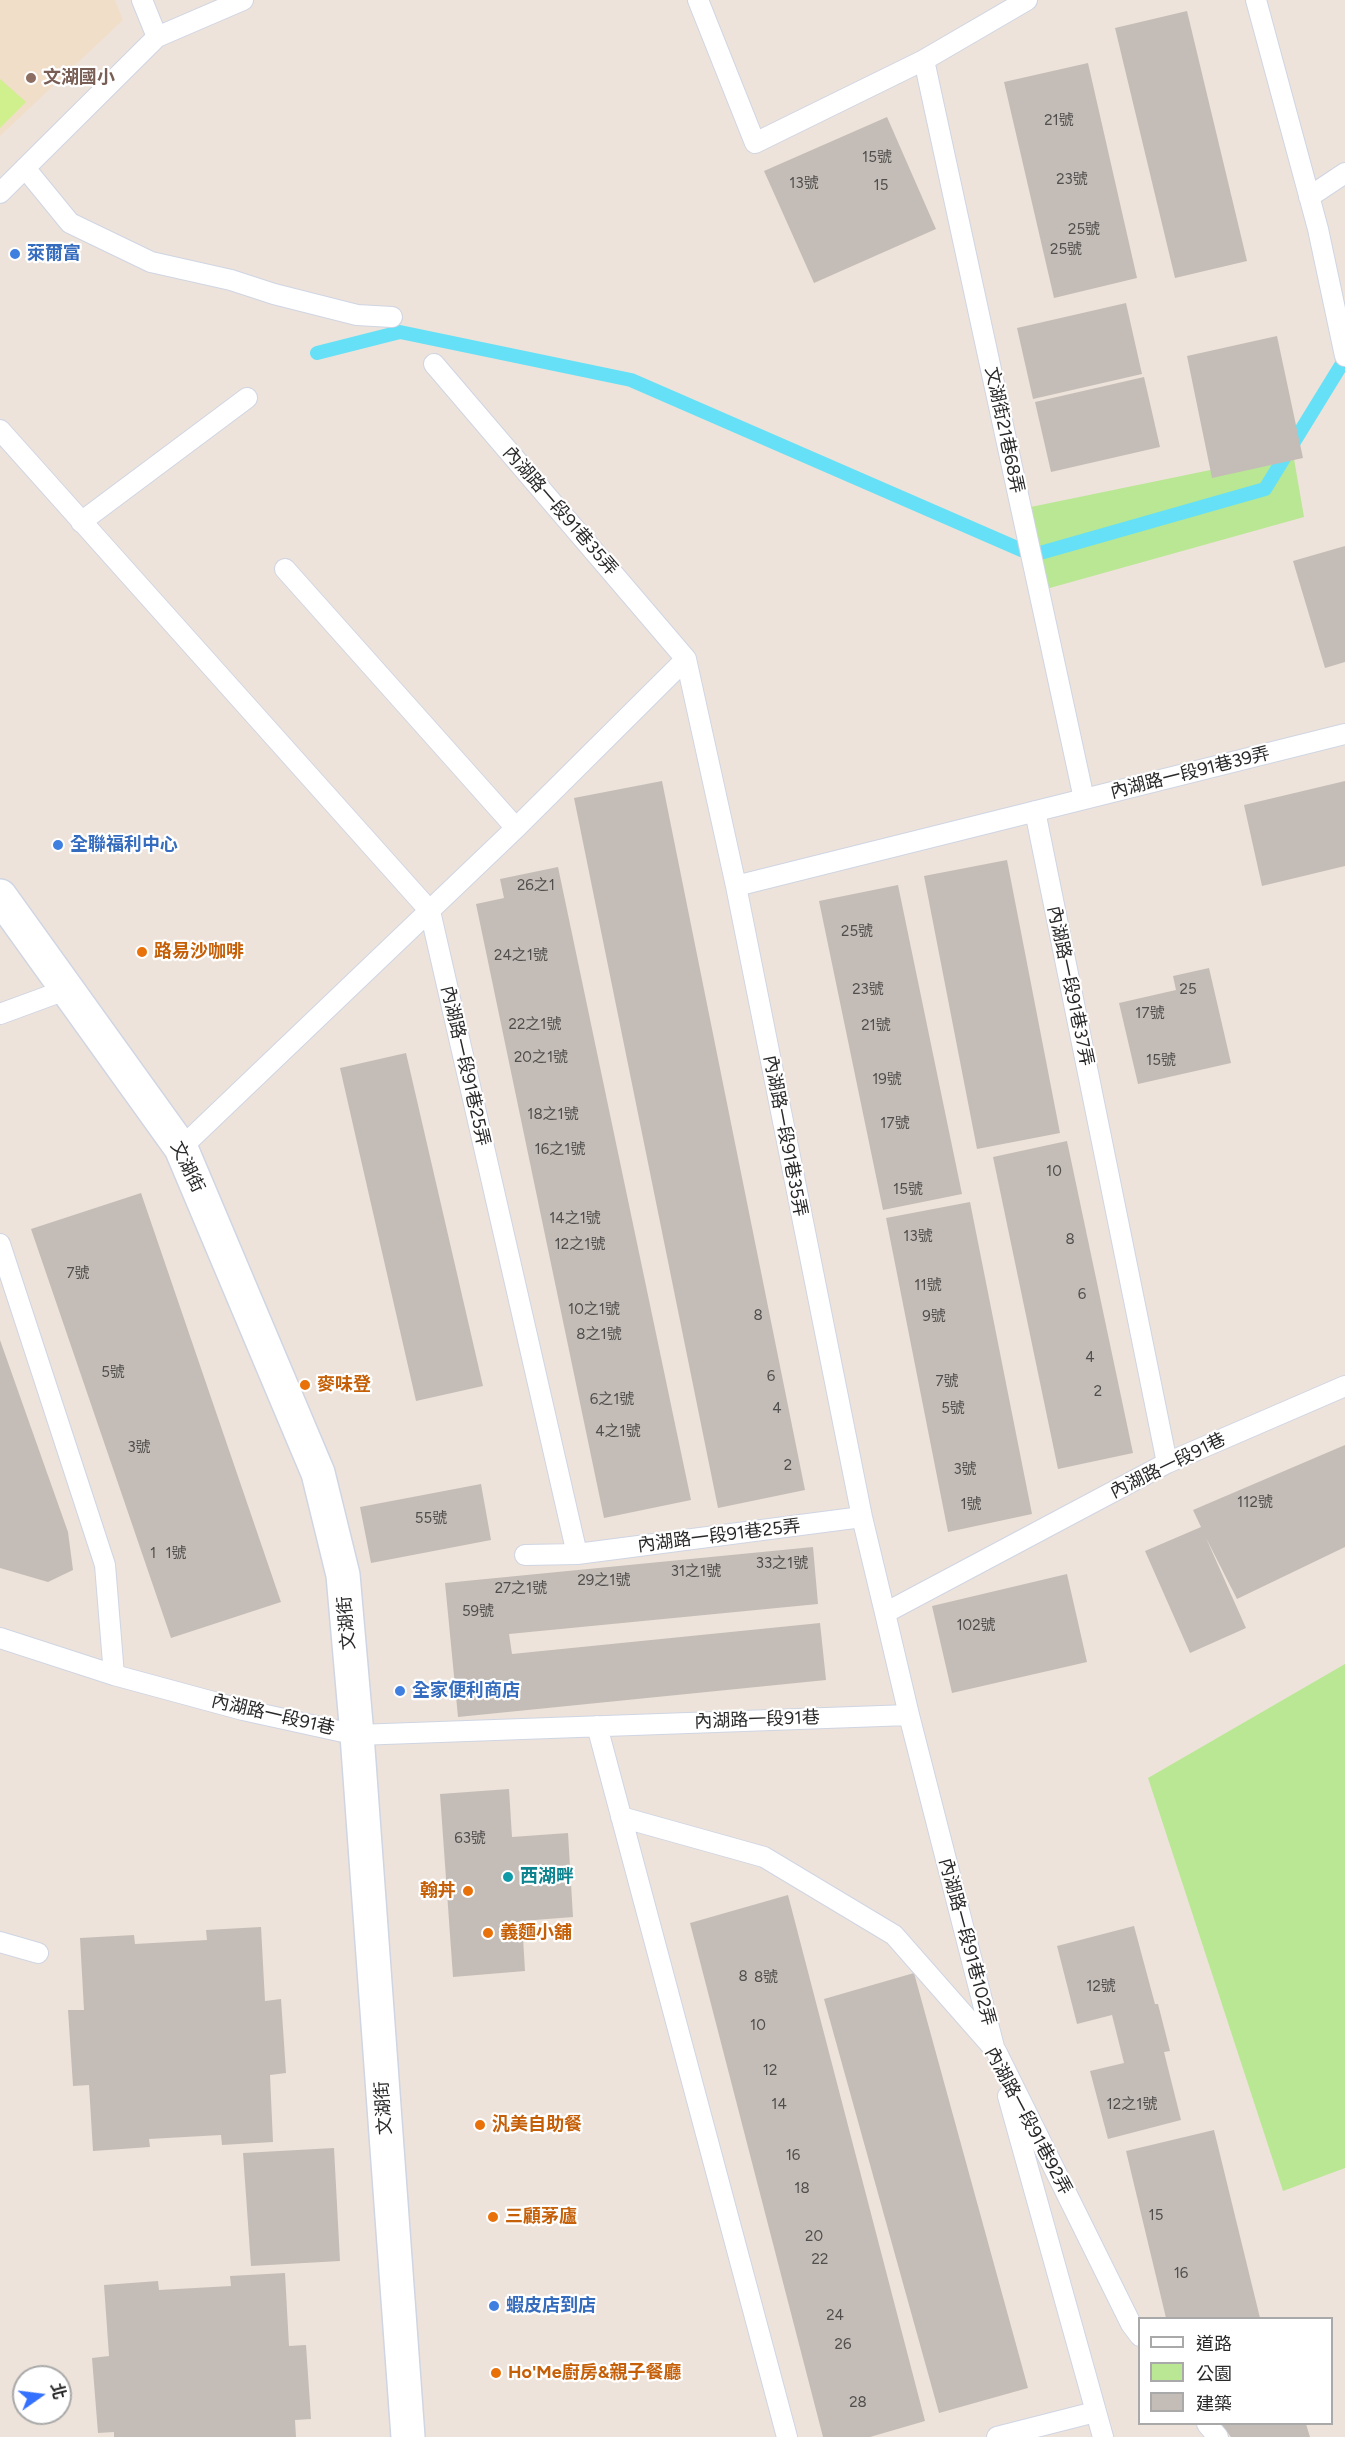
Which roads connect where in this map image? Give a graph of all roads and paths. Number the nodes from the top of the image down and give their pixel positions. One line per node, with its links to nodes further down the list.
1 (142, 0): 6 (lane)
2 (243, 0): 6 (lane)
3 (698, 0): 7 (lane)
4 (1027, 0): 7 (lane)
5 (1256, 0): 11 (lane)
6 (157, 37): 8 (lane)
7 (924, 60): 21 (lane, 文湖街21巷68弄)
8 (25, 168): 10 (lane); 12 (lane)
9 (1345, 173): 11 (lane)
10 (0, 193)
11 (1309, 197): 13 (lane)
12 (392, 317)
13 (1345, 356)
14 (434, 364): 19 (lane, 內湖路一段91巷35弄)
15 (247, 398): 17 (lane)
16 (0, 430): 17 (lane)
17 (81, 522): 26 (lane)
18 (285, 569): 23 (lane)
19 (686, 659): 23 (lane); 24 (lane, 內湖路一段91巷35弄)
20 (1345, 734): 21 (lane, 內湖路一段91巷39弄)
21 (1084, 799): 22 (lane, 內湖路一段91巷39弄)
22 (1035, 811): 24 (lane); 32 (lane, 內湖路一段91巷37弄)
23 (516, 828): 26 (lane)
24 (735, 886): 33 (lane, 內湖路一段91巷35弄)
25 (0, 896): 27 (street, 文湖街)
26 (430, 911): 29 (lane); 34 (lane, 內湖路一段91巷25弄)
27 (68, 989): 28 (lane); 29 (street, 文湖街)
28 (0, 1014)
29 (181, 1148): 41 (street, 文湖街)
30 (0, 1244): 38 (lane)
31 (1345, 1386): 32 (lane, 內湖路一段91巷)
32 (1167, 1463): 36 (lane, 內湖路一段91巷)
33 (862, 1517): 34 (lane, 內湖路一段91巷25弄); 36 (lane, 內湖路一段91巷35弄)
34 (577, 1554): 35 (lane, 內湖路一段91巷25弄)
35 (525, 1555)
36 (885, 1613): 39 (lane)
37 (0, 1638): 38 (lane, 內湖路一段91巷)
38 (114, 1675): 41 (lane, 內湖路一段91巷)
39 (909, 1715): 40 (lane, 內湖路一段91巷); 45 (lane, 內湖路一段91巷102弄)
40 (597, 1726): 41 (lane, 內湖路一段91巷); 42 (lane)
41 (357, 1735): 49 (street, 文湖街)
42 (621, 1817): 45 (lane, 內湖路一段91巷92弄); 50 (lane)
43 (0, 1942): 44 (lane)
44 (38, 1953)
45 (996, 2051): 46 (lane, 內湖路一段91巷92弄); 47 (lane, 內湖路一段91巷102弄)
46 (1138, 2333)
47 (1095, 2412): 51 (lane); 52 (lane, 內湖路一段91巷102弄)
48 (1208, 2425): 53 (lane)
49 (408, 2437)
50 (787, 2437)
51 (997, 2437)
52 (1103, 2437)
53 (1218, 2437)

